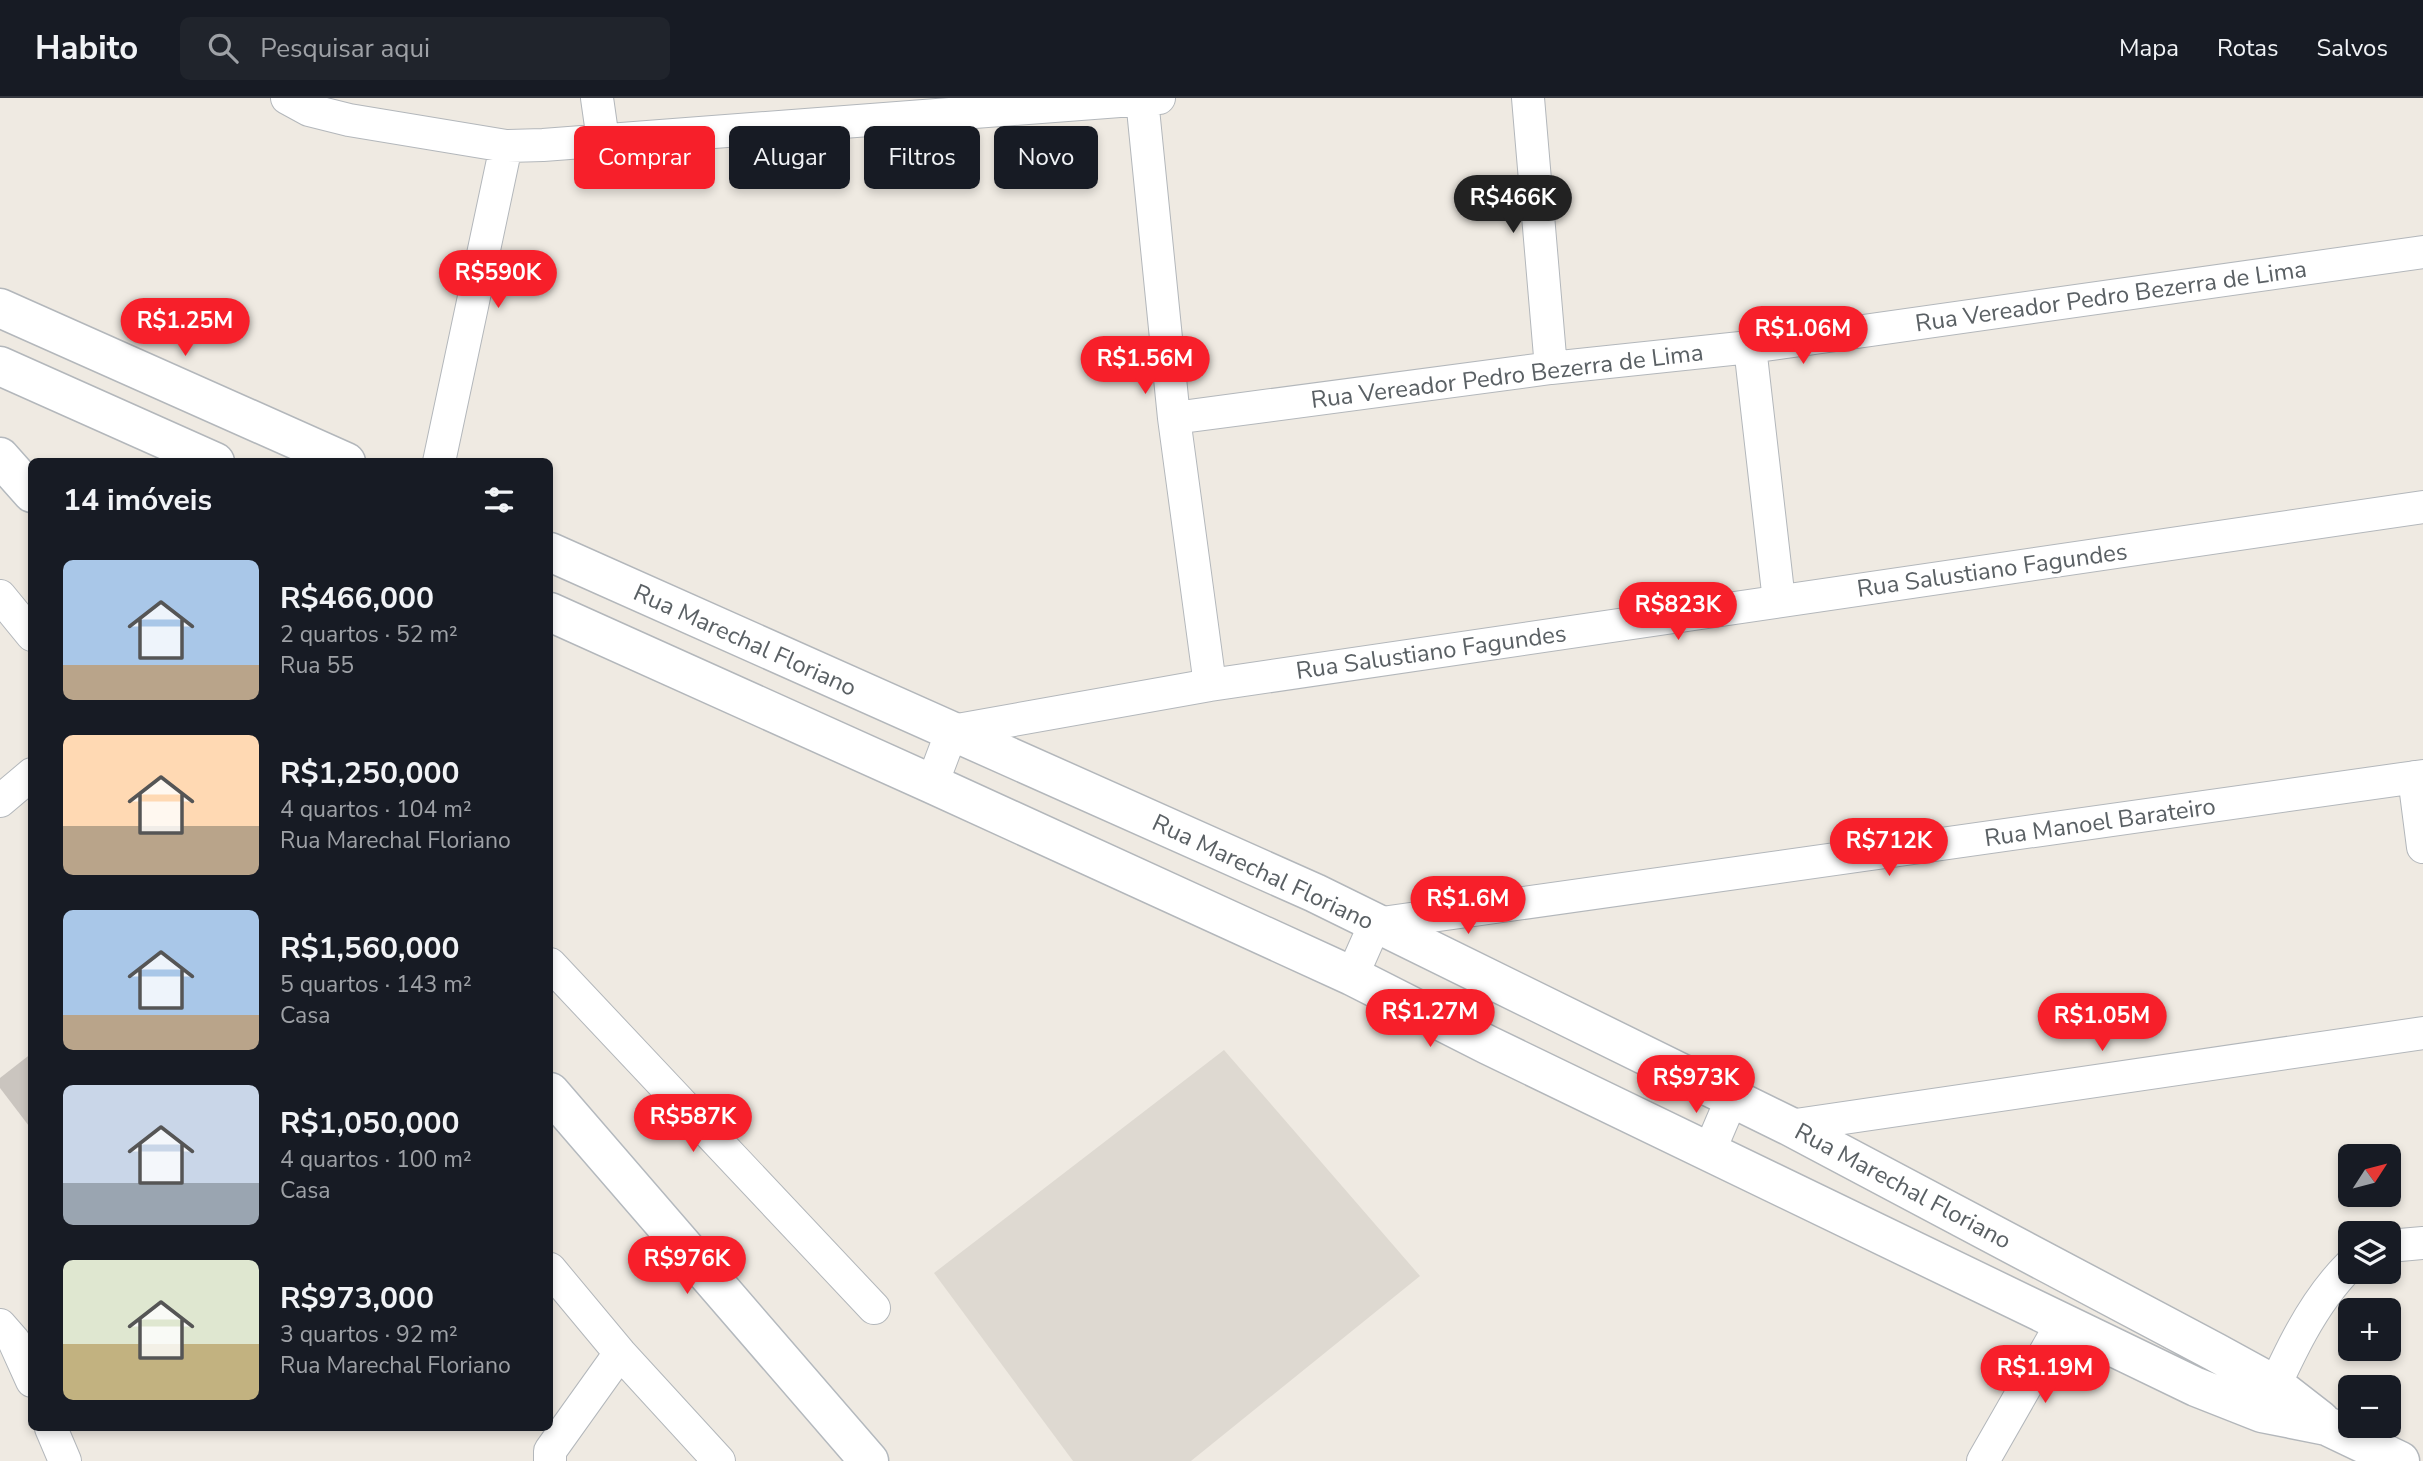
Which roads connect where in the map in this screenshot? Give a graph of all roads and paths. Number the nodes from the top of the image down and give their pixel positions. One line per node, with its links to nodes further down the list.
1 (287, 98): 9 (street)
2 (597, 98): 6 (street)
3 (1528, 98): 14 (street)
4 (1151, 99): 5 (street); 15 (street)
5 (898, 108): 7 (street)
6 (601, 126)
7 (715, 128)
8 (574, 142): 9 (street)
9 (506, 146): 19 (street)
10 (2423, 252): 12 (street, Rua Vereador Pedro Bezerra de Lima)
11 (0, 308): 18 (street)
12 (1750, 347): 14 (street, Rua Vereador Pedro Bezerra de Lima); 24 (street)
13 (0, 366): 17 (street)
14 (1551, 368): 15 (street, Rua Vereador Pedro Bezerra de Lima)
15 (1174, 418): 27 (street)
16 (0, 457): 20 (street)
17 (206, 458)
18 (337, 458)
19 (440, 458)
20 (28, 488)
21 (2423, 507): 24 (street, Rua Salustiano Fagundes)
22 (553, 553): 28 (street, Rua Marechal Floriano)
23 (0, 596): 26 (street)
24 (1779, 601): 27 (street, Rua Salustiano Fagundes)
25 (553, 613): 31 (street, Rua Marechal Floriano)
26 (28, 630)
27 (1210, 685): 28 (street, Rua Salustiano Fagundes)
28 (952, 732): 31 (street); 34 (street, Rua Marechal Floriano)
29 (28, 777): 32 (street)
30 (2418, 777): 33 (street); 34 (street, Rua Manoel Barateiro)
31 (932, 784): 36 (street, Rua Marechal Floriano)
32 (0, 801)
33 (2423, 847)
34 (1375, 924): 36 (street); 39 (street, Rua Marechal Floriano)
35 (553, 967): 46 (street)
36 (1352, 976): 41 (street, Rua Marechal Floriano)
37 (2423, 1033): 40 (street)
38 (553, 1095): 56 (street)
39 (1732, 1098): 40 (street, Rua Marechal Floriano); 41 (street)
40 (1789, 1126): 51 (street, Rua Marechal Floriano)
41 (1709, 1152): 47 (street, Rua Marechal Floriano)
42 (2423, 1243): 43 (street)
43 (2401, 1245)
44 (553, 1273): 49 (street)
45 (2338, 1277): 51 (street)
46 (874, 1308)
47 (2062, 1323): 51 (street, Rua Marechal Floriano); 57 (street)
48 (11, 1336): 50 (street)
49 (620, 1353): 54 (street); 55 (street)
50 (28, 1372)
51 (2268, 1399): 58 (street, Rua Marechal Floriano)
52 (52, 1431): 53 (street)
53 (65, 1461)
54 (550, 1461)
55 (719, 1461)
56 (869, 1461)
57 (1983, 1461)
58 (2400, 1461)

